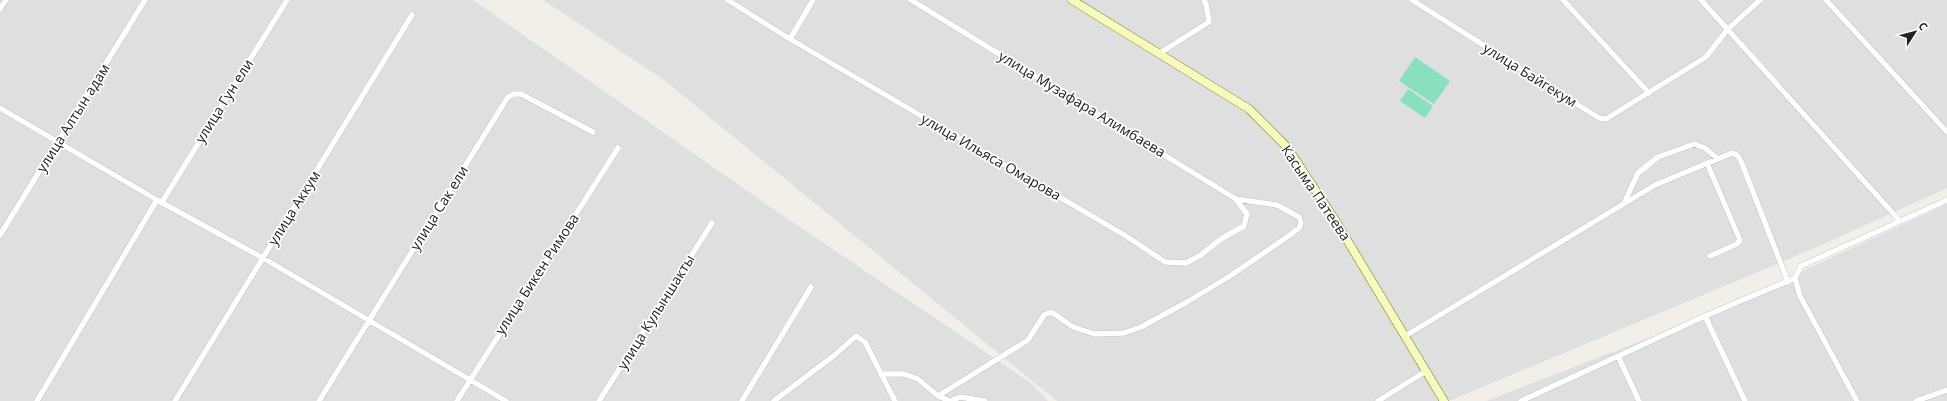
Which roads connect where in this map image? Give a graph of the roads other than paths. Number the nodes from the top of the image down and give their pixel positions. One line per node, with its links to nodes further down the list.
1 (6, 0): 14 (street)
2 (145, 0): 23 (street, улица Алтын адам)
3 (287, 0): 29 (street, улица Гун ели)
4 (728, 0): 17 (street, улица Ильяса Омарова)
5 (813, 0): 17 (street)
6 (911, 0): 27 (street, улица Музафара Алимбаева)
7 (1072, 0): 18 (main road, Касыма Патеева)
8 (1204, 0): 18 (street)
9 (1412, 0): 19 (street, улица Байгекум)
10 (1562, 0): 19 (street)
11 (1701, 0): 16 (street)
12 (1760, 0): 16 (street, улица Байгекум)
13 (1826, 0): 22 (street)
14 (0, 9)
15 (412, 15): 36 (street, улица Аккум)
16 (1728, 29): 19 (street, улица Байгекум); 32 (street)
17 (790, 39): 31 (street, улица Ильяса Омарова)
18 (1160, 53): 42 (main road, Касыма Патеева)
19 (1649, 93)
20 (0, 108): 23 (street)
21 (593, 132): 41 (street, улица Сак ели)
22 (1947, 132)
23 (58, 142): 29 (street); 34 (street, улица Алтын адам)
24 (618, 148): 46 (street, улица Бикен Римова)
25 (1717, 158): 26 (street); 30 (street); 38 (street)
26 (1707, 163): 30 (street); 35 (street)
27 (1236, 198): 31 (street, улица Музафара Алимбаева); 48 (street)
28 (1947, 200): 32 (street)
29 (159, 201): 36 (street); 49 (street, улица Гун ели)
30 (1625, 202): 42 (street)
31 (1247, 214)
32 (1900, 221): 37 (street)
33 (712, 223): 54 (street, улица Кулыншакты)
34 (0, 235)
35 (1710, 256)
36 (263, 258): 41 (street); 50 (street, улица Аккум)
37 (1795, 278): 38 (street); 64 (street)
38 (1788, 282): 40 (street)
39 (811, 287): 55 (street)
40 (1705, 316): 43 (street); 63 (street)
41 (370, 320): 46 (street); 51 (street, улица Сак ели)
42 (1404, 336): 44 (main road, Касыма Патеева)
43 (1618, 356): 61 (street); 62 (street)
44 (1426, 371): 59 (street); 60 (main road, Касыма Патеева)
45 (882, 374): 48 (street); 56 (street); 57 (street)
46 (470, 380): 52 (street, улица Бикен Римова); 53 (street)
47 (1947, 390): 65 (street)
48 (938, 396): 58 (street)
49 (37, 401)
50 (175, 401)
51 (319, 401)
52 (457, 401)
53 (506, 401)
54 (600, 401)
55 (742, 401)
56 (774, 401)
57 (895, 401)
58 (985, 401)
59 (1378, 401)
60 (1444, 401)
61 (1521, 401)
62 (1639, 401)
63 (1744, 401)
64 (1857, 401)
65 (1916, 401)

